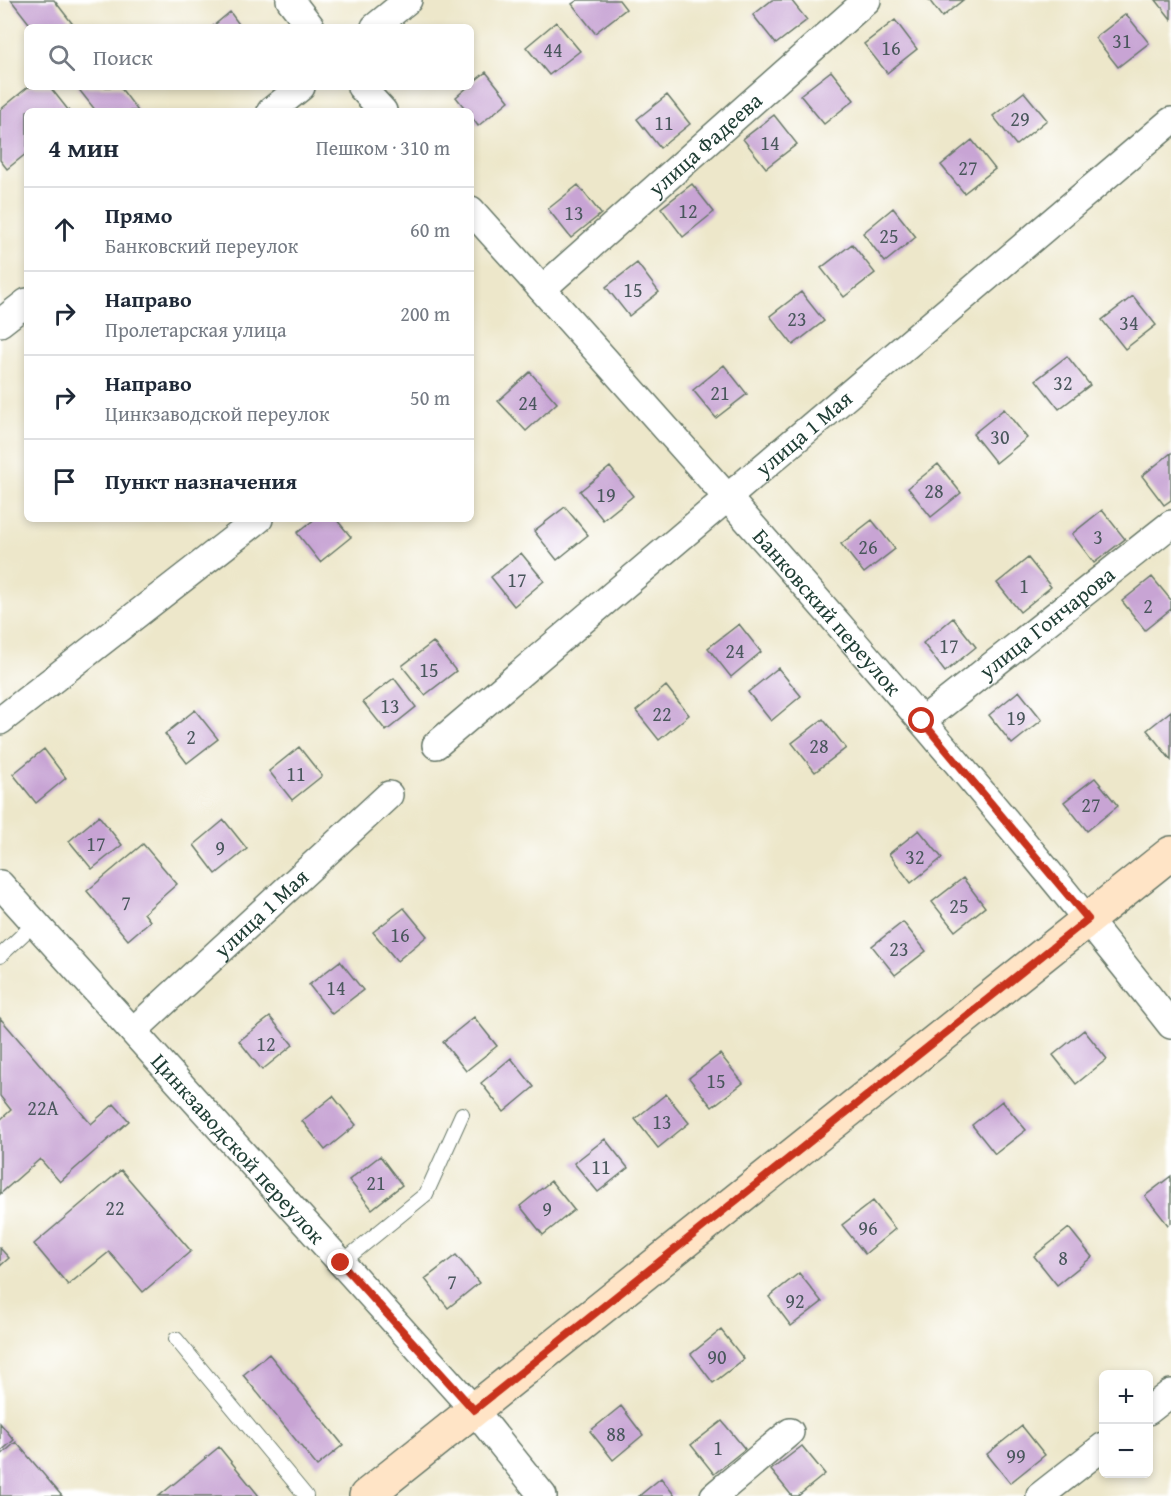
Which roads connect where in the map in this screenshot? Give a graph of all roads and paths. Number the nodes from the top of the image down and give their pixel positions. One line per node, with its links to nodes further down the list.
1 (290, 0): 4 (street)
2 (408, 0): 5 (street)
3 (867, 0): 12 (street, улица Фадеева)
4 (309, 24)
5 (379, 24)
6 (297, 90): 8 (street)
7 (364, 90): 9 (street)
8 (275, 108)
9 (380, 108)
10 (1171, 121): 15 (street, улица 1 Мая)
11 (474, 213): 12 (street, Банковский переулок)
12 (542, 289): 15 (street, Банковский переулок)
13 (24, 304): 14 (street)
14 (0, 323)
15 (728, 497): 19 (street, Банковский переулок); 20 (street, улица 1 Мая)
16 (255, 522): 18 (street)
17 (1171, 524): 19 (street, улица Гончарова)
18 (0, 721)
19 (922, 721): 24 (street, Банковский переулок)
20 (436, 746)
21 (389, 795): 28 (street, улица 1 Мая)
22 (1171, 853): 24 (main road)
23 (0, 884): 25 (street, Цинкзаводской переулок)
24 (1088, 919): 27 (street, Банковский переулок); 34 (main road)
25 (35, 923): 26 (lane); 28 (street, Цинкзаводской переулок)
26 (0, 956)
27 (1171, 1025)
28 (133, 1031): 30 (street, Цинкзаводской переулок)
29 (462, 1114): 30 (lane)
30 (341, 1263): 34 (street, Цинкзаводской переулок)
31 (176, 1339): 37 (lane)
32 (1171, 1393): 33 (street)
33 (1153, 1408)
34 (474, 1410): 38 (main road); 39 (street, Цинкзаводской переулок)
35 (790, 1432): 40 (street)
36 (1099, 1450): 41 (street)
37 (306, 1496)
38 (366, 1496)
39 (543, 1496)
40 (714, 1496)
41 (1040, 1496)

